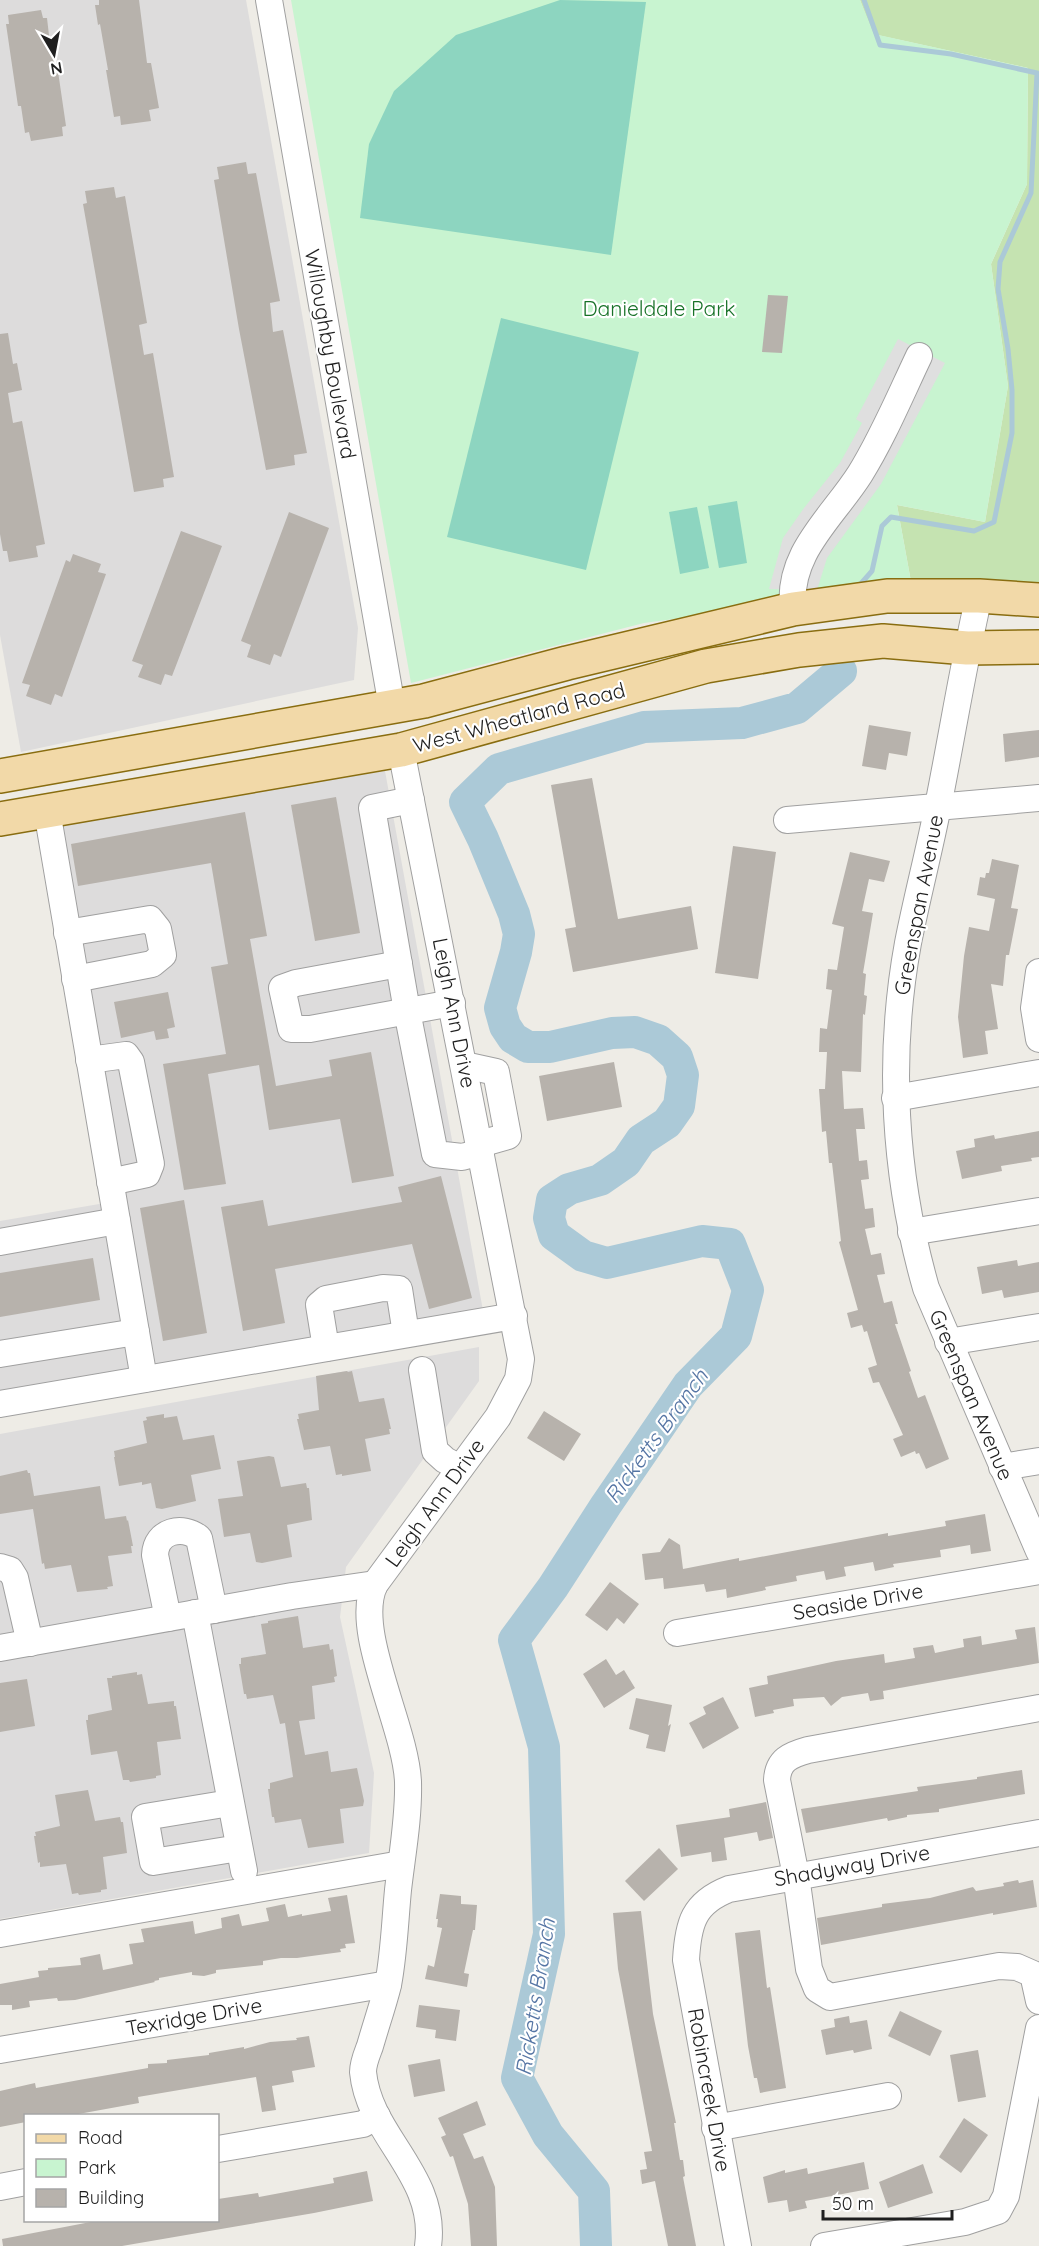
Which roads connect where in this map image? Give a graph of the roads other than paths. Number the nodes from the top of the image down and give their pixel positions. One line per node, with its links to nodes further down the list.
1 (269, 0): 9 (street, Willoughby Boulevard)
2 (919, 356): 5 (street)
3 (979, 597): 4 (main road, West Wheatland Road); 5 (main road, West Wheatland Road); 7 (street, Greenspan Avenue)
4 (1039, 600)
5 (793, 609): 8 (main road); 9 (main road, West Wheatland Road)
6 (1039, 647): 7 (main road, West Wheatland Road)
7 (967, 648): 8 (main road, West Wheatland Road); 15 (street, Greenspan Avenue)
8 (799, 650): 10 (main road, West Wheatland Road)
9 (392, 707): 10 (main road); 11 (main road, West Wheatland Road)
10 (401, 750): 14 (street, Leigh Ann Drive); 16 (main road, West Wheatland Road)
11 (41, 769): 12 (main road, West Wheatland Road); 16 (main road)
12 (0, 776)
13 (1039, 798): 15 (street)
14 (411, 800): 20 (street); 23 (street, Leigh Ann Drive)
15 (938, 807): 18 (street); 28 (street, Greenspan Avenue)
16 (47, 811): 17 (main road, West Wheatland Road); 19 (street)
17 (0, 819)
18 (787, 820)
19 (67, 933): 22 (street); 22 (street)
20 (399, 964): 24 (street); 24 (street)
21 (1039, 972): 25 (street)
22 (75, 979): 26 (street)
23 (452, 1002): 24 (street); 29 (street, Leigh Ann Drive)
24 (407, 1011): 29 (street)
25 (1039, 1039)
26 (89, 1060): 30 (street); 30 (street)
27 (1039, 1073): 28 (street)
28 (895, 1098): 33 (street, Greenspan Avenue)
29 (481, 1148): 35 (street, Leigh Ann Drive)
30 (110, 1182): 32 (street)
31 (1039, 1211): 33 (street)
32 (117, 1221): 34 (street); 37 (street)
33 (911, 1232): 39 (street, Greenspan Avenue)
34 (0, 1242)
35 (514, 1316): 38 (street); 47 (street, Leigh Ann Drive)
36 (1039, 1327): 39 (street)
37 (136, 1332): 41 (street); 43 (street)
38 (406, 1334): 40 (street); 40 (street)
39 (948, 1342): 46 (street, Greenspan Avenue)
40 (326, 1348): 43 (street)
41 (0, 1354)
42 (422, 1370): 47 (street)
43 (144, 1379): 44 (street)
44 (0, 1404)
45 (1039, 1461): 46 (street)
46 (1002, 1467): 48 (street, Greenspan Avenue)
47 (460, 1468): 51 (street, Leigh Ann Drive)
48 (1039, 1551)
49 (0, 1567): 55 (street)
50 (1039, 1571): 54 (street, Seaside Drive)
51 (375, 1584): 52 (street); 60 (street, Leigh Ann Drive)
52 (205, 1611): 53 (street); 53 (street); 58 (street)
53 (168, 1618): 55 (street)
54 (676, 1633)
55 (30, 1643): 56 (street)
56 (0, 1648)
57 (1039, 1708): 61 (street)
58 (230, 1803): 58 (street)
59 (1039, 1833): 61 (street, Shadyway Drive)
60 (401, 1864): 63 (street); 64 (street, Leigh Ann Drive)
61 (796, 1876): 62 (street, Shadyway Drive); 65 (street)
62 (688, 1933): 70 (street, Robincreek Drive)
63 (0, 1934)
64 (388, 1984): 67 (street, Texridge Drive); 69 (street, Leigh Ann Drive)
65 (1039, 2001)
66 (1039, 2028): 76 (street)
67 (0, 2050)
68 (888, 2096): 70 (street)
69 (377, 2116): 71 (street); 74 (street, Leigh Ann Drive)
70 (715, 2128): 75 (street, Robincreek Drive)
71 (219, 2149)
72 (24, 2182): 73 (street)
73 (0, 2187)
74 (428, 2246)
75 (738, 2246)
76 (824, 2246)

